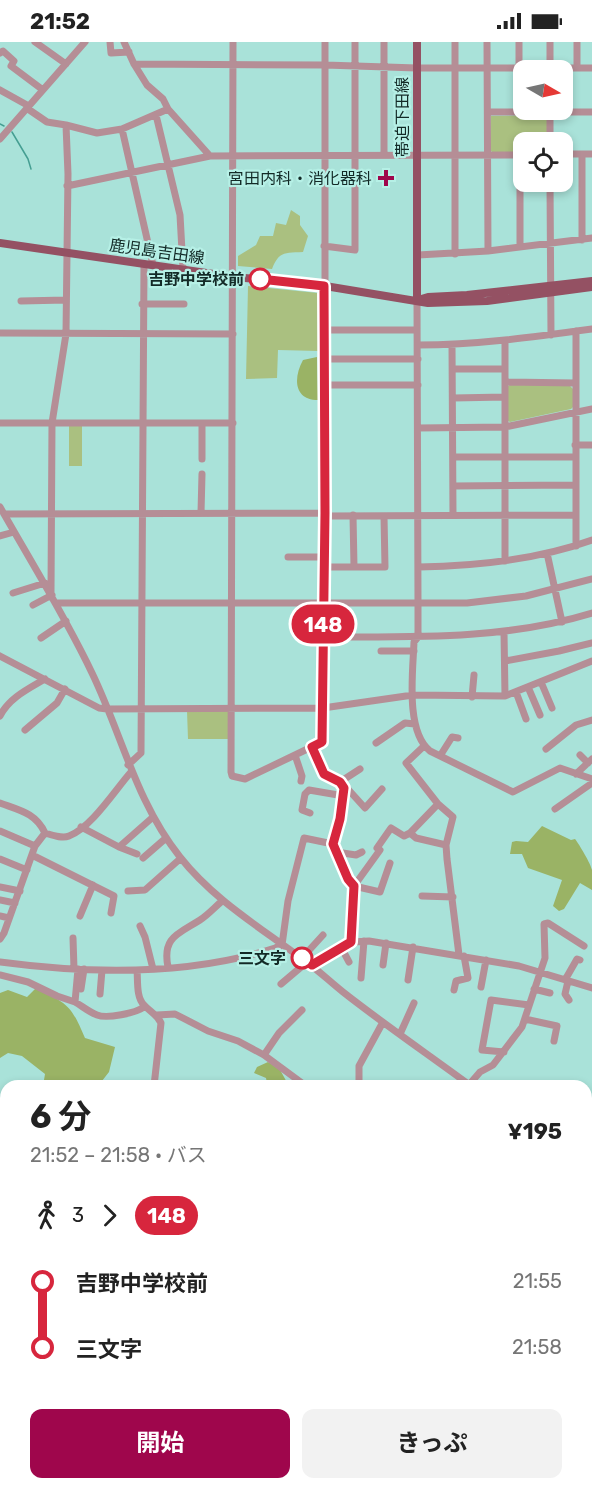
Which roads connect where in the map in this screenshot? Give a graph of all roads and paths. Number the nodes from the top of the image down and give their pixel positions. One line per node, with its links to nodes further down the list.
1 (35, 42): 19 (street)
2 (85, 42): 19 (street)
3 (110, 42): 16 (street)
4 (124, 42): 16 (street)
5 (233, 42): 21 (street)
6 (325, 42): 22 (street)
7 (355, 42): 23 (street)
8 (384, 42): 24 (street)
9 (417, 42): 25 (main road, 帯迫下田線)
10 (455, 42): 26 (street)
11 (488, 42): 31 (street)
12 (519, 42): 17 (street)
13 (550, 42): 18 (street)
14 (577, 42): 29 (street)
15 (0, 52): 33 (street)
16 (129, 52): 20 (street)
17 (519, 60)
18 (550, 60)
19 (66, 64): 33 (street)
20 (134, 64): 21 (street); 35 (street)
21 (233, 64): 22 (street); 54 (street)
22 (325, 65): 23 (street); 55 (street)
23 (354, 66): 24 (street); 44 (street)
24 (384, 67): 25 (street); 45 (street)
25 (417, 68): 26 (street); 46 (main road, 帯迫下田線)
26 (455, 68): 31 (street); 47 (street)
27 (513, 68): 31 (street)
28 (573, 68): 29 (street)
29 (577, 68): 30 (street)
30 (592, 68)
31 (488, 69): 36 (street)
32 (0, 90): 34 (street)
33 (44, 90): 34 (street)
34 (28, 109): 41 (street); 43 (street)
35 (168, 109): 40 (street); 53 (street)
36 (488, 112): 37 (street); 48 (street)
37 (513, 112)
38 (573, 112): 39 (street)
39 (592, 112)
40 (156, 115): 42 (street); 56 (street)
41 (66, 125): 42 (street); 58 (street)
42 (122, 129): 57 (street)
43 (0, 139)
44 (355, 154): 45 (street); 55 (street); 65 (street)
45 (384, 154): 46 (street)
46 (418, 154): 47 (street); 70 (main road, 帯迫下田線)
47 (455, 154): 48 (street); 69 (street)
48 (488, 154): 52 (street); 67 (street)
49 (573, 154): 50 (street)
50 (582, 154): 51 (street); 62 (street)
51 (592, 154)
52 (513, 155)
53 (210, 156): 54 (street); 56 (street)
54 (232, 156): 55 (street); 73 (street)
55 (324, 156): 65 (street)
56 (167, 165): 57 (street); 72 (street)
57 (132, 173): 58 (street); 71 (street)
58 (67, 186): 68 (street)
59 (521, 192): 66 (street)
60 (550, 192): 64 (street)
61 (592, 238): 62 (street)
62 (582, 240): 64 (street)
63 (0, 243): 68 (main road, 鹿児島吉田線)
64 (551, 244): 66 (street); 77 (street)
65 (324, 246): 75 (street)
66 (520, 247): 67 (street)
67 (488, 251): 69 (street)
68 (66, 252): 71 (main road, 鹿児島吉田線); 78 (street)
69 (455, 254): 70 (street)
70 (418, 255): 79 (main road, 帯迫下田線)
71 (148, 264): 72 (main road, 鹿児島吉田線); 81 (street)
72 (183, 269): 73 (main road, 鹿児島吉田線)
73 (234, 277): 75 (main road, 鹿児島吉田線); 90 (street)
74 (592, 281): 77 (main road, 鹿児島吉田線)
75 (324, 286): 79 (main road, 鹿児島吉田線); 84 (street)
76 (592, 287): 77 (main road, 鹿児島吉田線)
77 (551, 289): 79 (main road, 鹿児島吉田線); 91 (street)
78 (66, 300): 80 (street); 88 (street)
79 (417, 300): 85 (street)
80 (21, 301)
81 (142, 304): 82 (street); 89 (street)
82 (184, 304)
83 (592, 329): 86 (street)
84 (324, 330): 85 (street); 96 (street)
85 (417, 330): 93 (street)
86 (576, 331): 91 (street); 100 (street)
87 (0, 333): 88 (street)
88 (66, 334): 89 (street); 108 (street)
89 (143, 334): 90 (street); 109 (street)
90 (233, 334): 111 (street)
91 (551, 335): 92 (street)
92 (505, 340): 94 (street); 98 (street)
93 (418, 345): 94 (street); 95 (street)
94 (452, 345): 97 (street)
95 (418, 358): 96 (street); 102 (street)
96 (324, 359): 101 (street)
97 (453, 369): 98 (street); 104 (street)
98 (505, 369): 99 (street)
99 (505, 382): 100 (street); 103 (street)
100 (575, 383): 106 (street)
101 (325, 385): 102 (street); 131 (street)
102 (418, 385): 114 (street)
103 (505, 397): 104 (street); 113 (street)
104 (453, 398): 112 (street)
105 (592, 409): 106 (street)
106 (575, 412): 113 (street); 116 (street)
107 (0, 423): 108 (street)
108 (52, 423): 109 (street); 130 (street)
109 (143, 423): 110 (street); 126 (street)
110 (202, 423): 111 (street); 120 (street)
111 (233, 423): 128 (street)
112 (453, 427): 113 (street); 114 (street); 118 (street)
113 (505, 427): 119 (street)
114 (418, 428): 133 (street)
115 (592, 445): 116 (street)
116 (575, 446): 117 (street)
117 (575, 456): 119 (street); 123 (street)
118 (453, 457): 119 (street); 124 (street)
119 (505, 457): 122 (street)
120 (202, 459)
121 (202, 474): 127 (street)
122 (505, 485): 123 (street); 124 (street); 137 (street)
123 (575, 485): 134 (street)
124 (453, 486): 136 (street)
125 (0, 507): 129 (street)
126 (142, 513): 127 (street); 130 (street); 155 (street)
127 (201, 513): 128 (street)
128 (232, 513): 131 (street); 156 (street)
129 (4, 514): 130 (street); 138 (street)
130 (51, 514): 153 (street)
131 (325, 514): 132 (street); 144 (street)
132 (353, 515): 135 (street); 147 (street)
133 (418, 515): 135 (street); 136 (street); 148 (street)
134 (575, 515): 137 (street); 141 (street)
135 (384, 516): 147 (street)
136 (453, 516): 137 (street)
137 (505, 516): 145 (street)
138 (14, 532): 139 (street); 150 (street)
139 (0, 536)
140 (592, 540): 141 (street)
141 (576, 546): 142 (street)
142 (547, 554): 145 (street); 151 (street)
143 (288, 557): 144 (street)
144 (323, 557): 146 (street)
145 (505, 561): 148 (street)
146 (323, 567): 147 (street); 157 (street)
147 (354, 567)
148 (419, 567): 158 (street)
149 (592, 579): 151 (street)
150 (45, 583): 152 (street); 153 (street)
151 (554, 590): 158 (street); 162 (street)
152 (12, 593)
153 (51, 595): 154 (street); 159 (street)
154 (56, 603): 155 (street); 161 (street)
155 (142, 603): 156 (street); 182 (street)
156 (231, 603): 157 (street); 183 (street)
157 (323, 604): 158 (street); 164 (street)
158 (418, 604): 165 (street)
159 (33, 605)
160 (592, 613): 162 (street)
161 (66, 621): 166 (street); 186 (street)
162 (562, 622): 163 (street)
163 (504, 632): 165 (street); 171 (street)
164 (323, 637): 165 (street); 184 (street)
165 (417, 637): 169 (street)
166 (42, 638)
167 (592, 643): 171 (street)
168 (381, 651): 169 (street)
169 (414, 651): 179 (street)
170 (0, 656): 174 (street)
171 (504, 661): 180 (street)
172 (592, 661): 175 (street)
173 (474, 675): 181 (street)
174 (45, 679): 177 (street); 188 (street)
175 (541, 682): 176 (street); 185 (street)
176 (528, 687): 178 (street); 187 (street)
177 (65, 689): 186 (street); 192 (street)
178 (516, 692): 180 (street); 189 (street)
179 (413, 695): 181 (street); 184 (street); 191 (street)
180 (505, 696): 181 (street)
181 (472, 697)
182 (141, 708): 183 (street); 186 (street); 202 (street)
183 (231, 708): 184 (street); 198 (street)
184 (323, 708): 195 (street)
185 (552, 708)
186 (107, 709): 202 (street)
187 (540, 715)
188 (0, 716)
189 (526, 719)
190 (592, 720): 197 (street)
191 (415, 724): 194 (street); 196 (street)
192 (26, 730)
193 (458, 738): 200 (street)
194 (376, 743)
195 (312, 747): 198 (street); 207 (street)
196 (424, 747): 200 (street); 211 (street)
197 (546, 749)
198 (295, 755): 205 (street)
199 (580, 755): 201 (street)
200 (440, 756): 204 (street)
201 (590, 761): 204 (street)
202 (130, 768): 214 (street); 215 (street)
203 (360, 769): 207 (street)
204 (576, 774): 206 (street)
205 (301, 781)
206 (592, 781): 212 (street)
207 (341, 783): 208 (street); 209 (street)
208 (382, 789)
209 (344, 796): 213 (street); 220 (street)
210 (0, 803): 217 (street)
211 (438, 804): 218 (street); 221 (street)
212 (555, 809)
213 (310, 813)
214 (153, 817): 219 (street); 223 (street)
215 (81, 827): 217 (street); 223 (street)
216 (0, 831): 222 (street)
217 (45, 833): 222 (street)
218 (410, 834): 221 (street); 232 (street)
219 (166, 838): 223 (street); 227 (street)
220 (333, 844): 224 (street); 252 (street)
221 (447, 845): 237 (street)
222 (35, 846): 226 (street)
223 (119, 847)
224 (336, 852): 225 (street); 232 (street)
225 (362, 852)
226 (32, 855): 230 (street); 231 (street)
227 (181, 858): 235 (street); 239 (street)
228 (0, 859): 230 (street)
229 (390, 863): 232 (street)
230 (27, 870): 234 (street)
231 (93, 885): 241 (street); 243 (street)
232 (354, 886): 250 (street)
233 (0, 887): 234 (street)
234 (20, 891): 240 (street)
235 (128, 891)
236 (422, 896): 237 (street)
237 (453, 897): 256 (street)
238 (0, 900): 240 (street)
239 (222, 901): 252 (street); 263 (street)
240 (15, 903): 244 (street)
241 (111, 913)
242 (0, 916): 244 (street)
243 (80, 916)
244 (9, 918): 246 (street)
245 (140, 926): 265 (street)
246 (2, 934)
247 (322, 935): 260 (street)
248 (73, 938): 264 (street)
249 (364, 941): 250 (street); 251 (street); 270 (street)
250 (351, 942): 254 (street)
251 (386, 943): 255 (street); 262 (street)
252 (282, 945): 260 (street); 263 (street)
253 (584, 946): 268 (street)
254 (341, 947): 260 (street); 261 (street)
255 (413, 947): 256 (street); 271 (street)
256 (462, 956): 257 (street); 278 (street)
257 (486, 960): 268 (street); 274 (street)
258 (580, 960): 272 (street)
259 (0, 962): 264 (street)
260 (307, 962): 273 (street); 289 (street)
261 (349, 962)
262 (383, 965)
263 (168, 967): 265 (street)
264 (79, 969): 266 (street); 276 (street); 282 (street)
265 (153, 969): 267 (street)
266 (102, 970): 267 (street); 280 (street)
267 (137, 970): 285 (street)
268 (540, 972): 272 (street); 277 (street)
269 (0, 975): 282 (street)
270 (361, 978)
271 (408, 980)
272 (566, 980): 275 (street); 281 (street)
273 (281, 984)
274 (481, 987)
275 (592, 988)
276 (81, 989)
277 (534, 989): 279 (street); 284 (street)
278 (454, 990)
279 (550, 993)
280 (100, 994)
281 (569, 1000)
282 (75, 1002): 285 (street)
283 (414, 1003): 290 (street)
284 (529, 1005): 288 (street); 292 (street)
285 (144, 1006): 287 (street)
286 (302, 1010): 293 (street)
287 (157, 1015): 293 (street); 294 (street)
288 (525, 1019): 291 (street); 292 (street)
289 (383, 1022): 290 (street); 296 (street)
290 (400, 1034): 297 (street)
291 (554, 1041)
292 (504, 1052): 298 (street)
293 (264, 1055): 295 (street)
294 (155, 1080)
295 (298, 1080)
296 (359, 1080)
297 (462, 1080)
298 (474, 1080)

